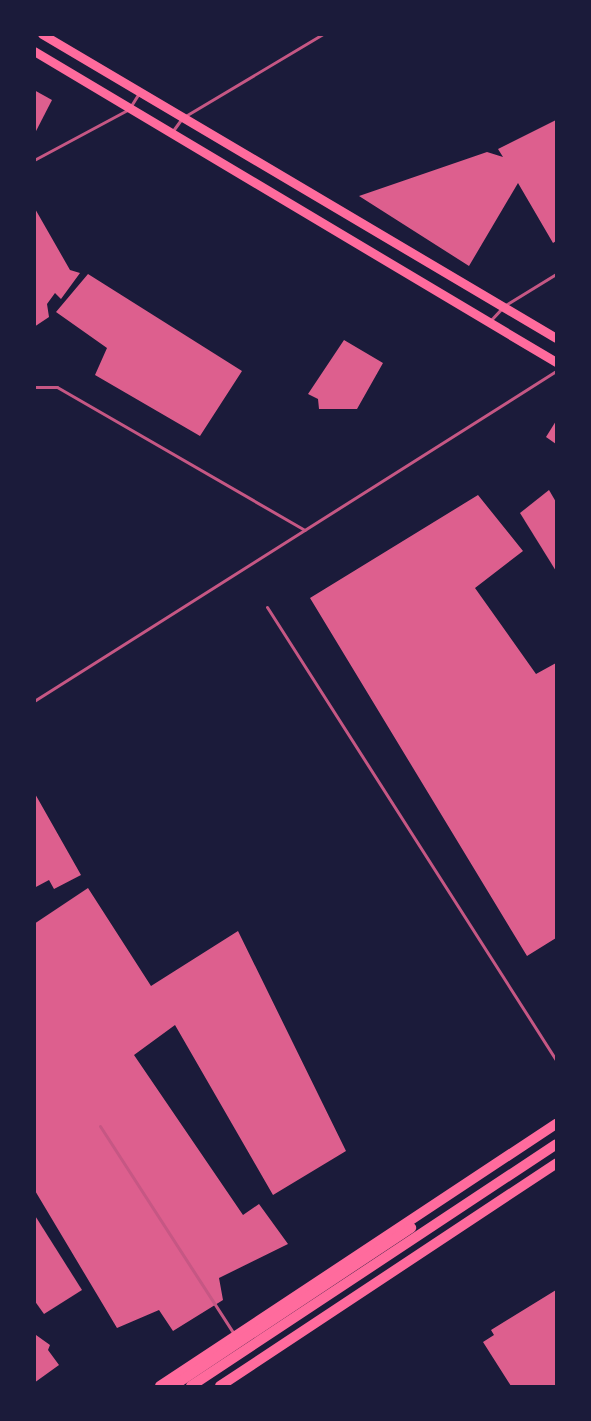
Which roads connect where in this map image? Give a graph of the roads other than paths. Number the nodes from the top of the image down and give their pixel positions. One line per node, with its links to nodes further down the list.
1 (42, 34): 4 (main road)
2 (323, 34): 6 (lane)
3 (34, 51): 5 (main road)
4 (139, 93): 5 (lane); 6 (main road)
5 (129, 109): 7 (main road); 8 (lane)
6 (182, 118): 7 (lane); 10 (main road)
7 (171, 135): 11 (main road)
8 (34, 160)
9 (556, 274): 10 (lane)
10 (504, 306): 11 (lane); 12 (main road)
11 (489, 322): 13 (main road)
12 (556, 339)
13 (556, 362)
14 (556, 371): 16 (lane)
15 (34, 387): 16 (lane)
16 (305, 530): 18 (lane)
17 (267, 607): 19 (lane)
18 (34, 701)
19 (556, 1060)
20 (556, 1124): 25 (main road)
21 (100, 1126): 25 (lane)
22 (556, 1132): 27 (main road)
23 (556, 1144): 28 (main road)
24 (556, 1164): 29 (main road)
25 (235, 1336): 26 (main road)
26 (160, 1386)
27 (173, 1386)
28 (191, 1386)
29 (220, 1386)

